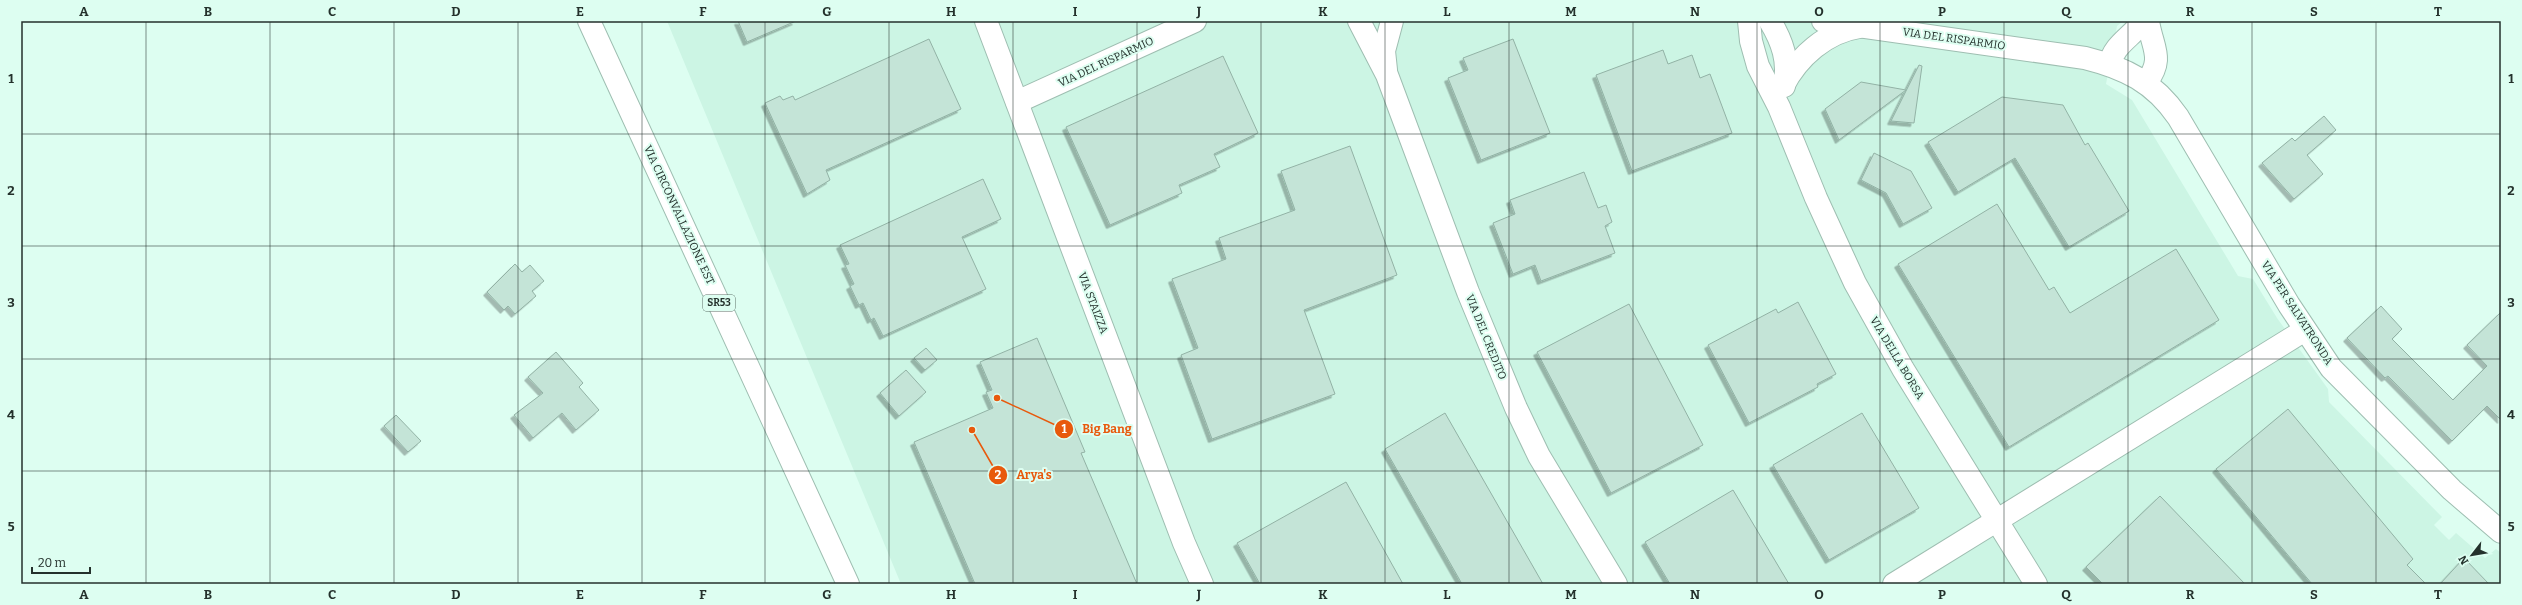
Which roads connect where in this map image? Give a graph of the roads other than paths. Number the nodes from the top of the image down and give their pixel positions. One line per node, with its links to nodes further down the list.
1 (590, 21): 22 (street, VIA CIRCONVALLAZIONE EST / SR53)
2 (986, 21): 17 (street, VIA STAIZZA)
3 (1195, 21): 17 (street, VIA DEL RISPARMIO)
4 (1392, 21): 14 (street, VIA DEL CREDITO)
5 (1749, 21): 18 (street, VIA DELLA BORSA)
6 (1770, 21): 16 (street, VIA DELLA BORSA)
7 (1823, 21): 11 (street, VIA DEL RISPARMIO)
8 (2143, 21): 13 (street)
9 (2148, 21): 15 (street)
10 (1359, 22): 14 (street, VIA DEL CREDITO)
11 (1868, 27): 12 (street, VIA DEL RISPARMIO); 16 (street, VIA DELLA BORSA)
12 (2085, 58): 13 (street, VIA PER SALVATRONDA)
13 (2110, 64): 15 (street, VIA PER SALVATRONDA)
14 (1387, 75): 24 (street, VIA DEL CREDITO)
15 (2146, 83): 19 (street, VIA PER SALVATRONDA)
16 (1784, 86): 18 (street, VIA DELLA BORSA)
17 (1017, 102): 23 (street, VIA STAIZZA)
18 (1784, 118): 20 (street, VIA DELLA BORSA)
19 (2305, 330): 20 (street); 21 (street, VIA PER SALVATRONDA)
20 (1997, 520): 25 (street); 26 (street, VIA DELLA BORSA)
21 (2501, 532)
22 (848, 584)
23 (1202, 584)
24 (1616, 584)
25 (1894, 584)
26 (2036, 584)

